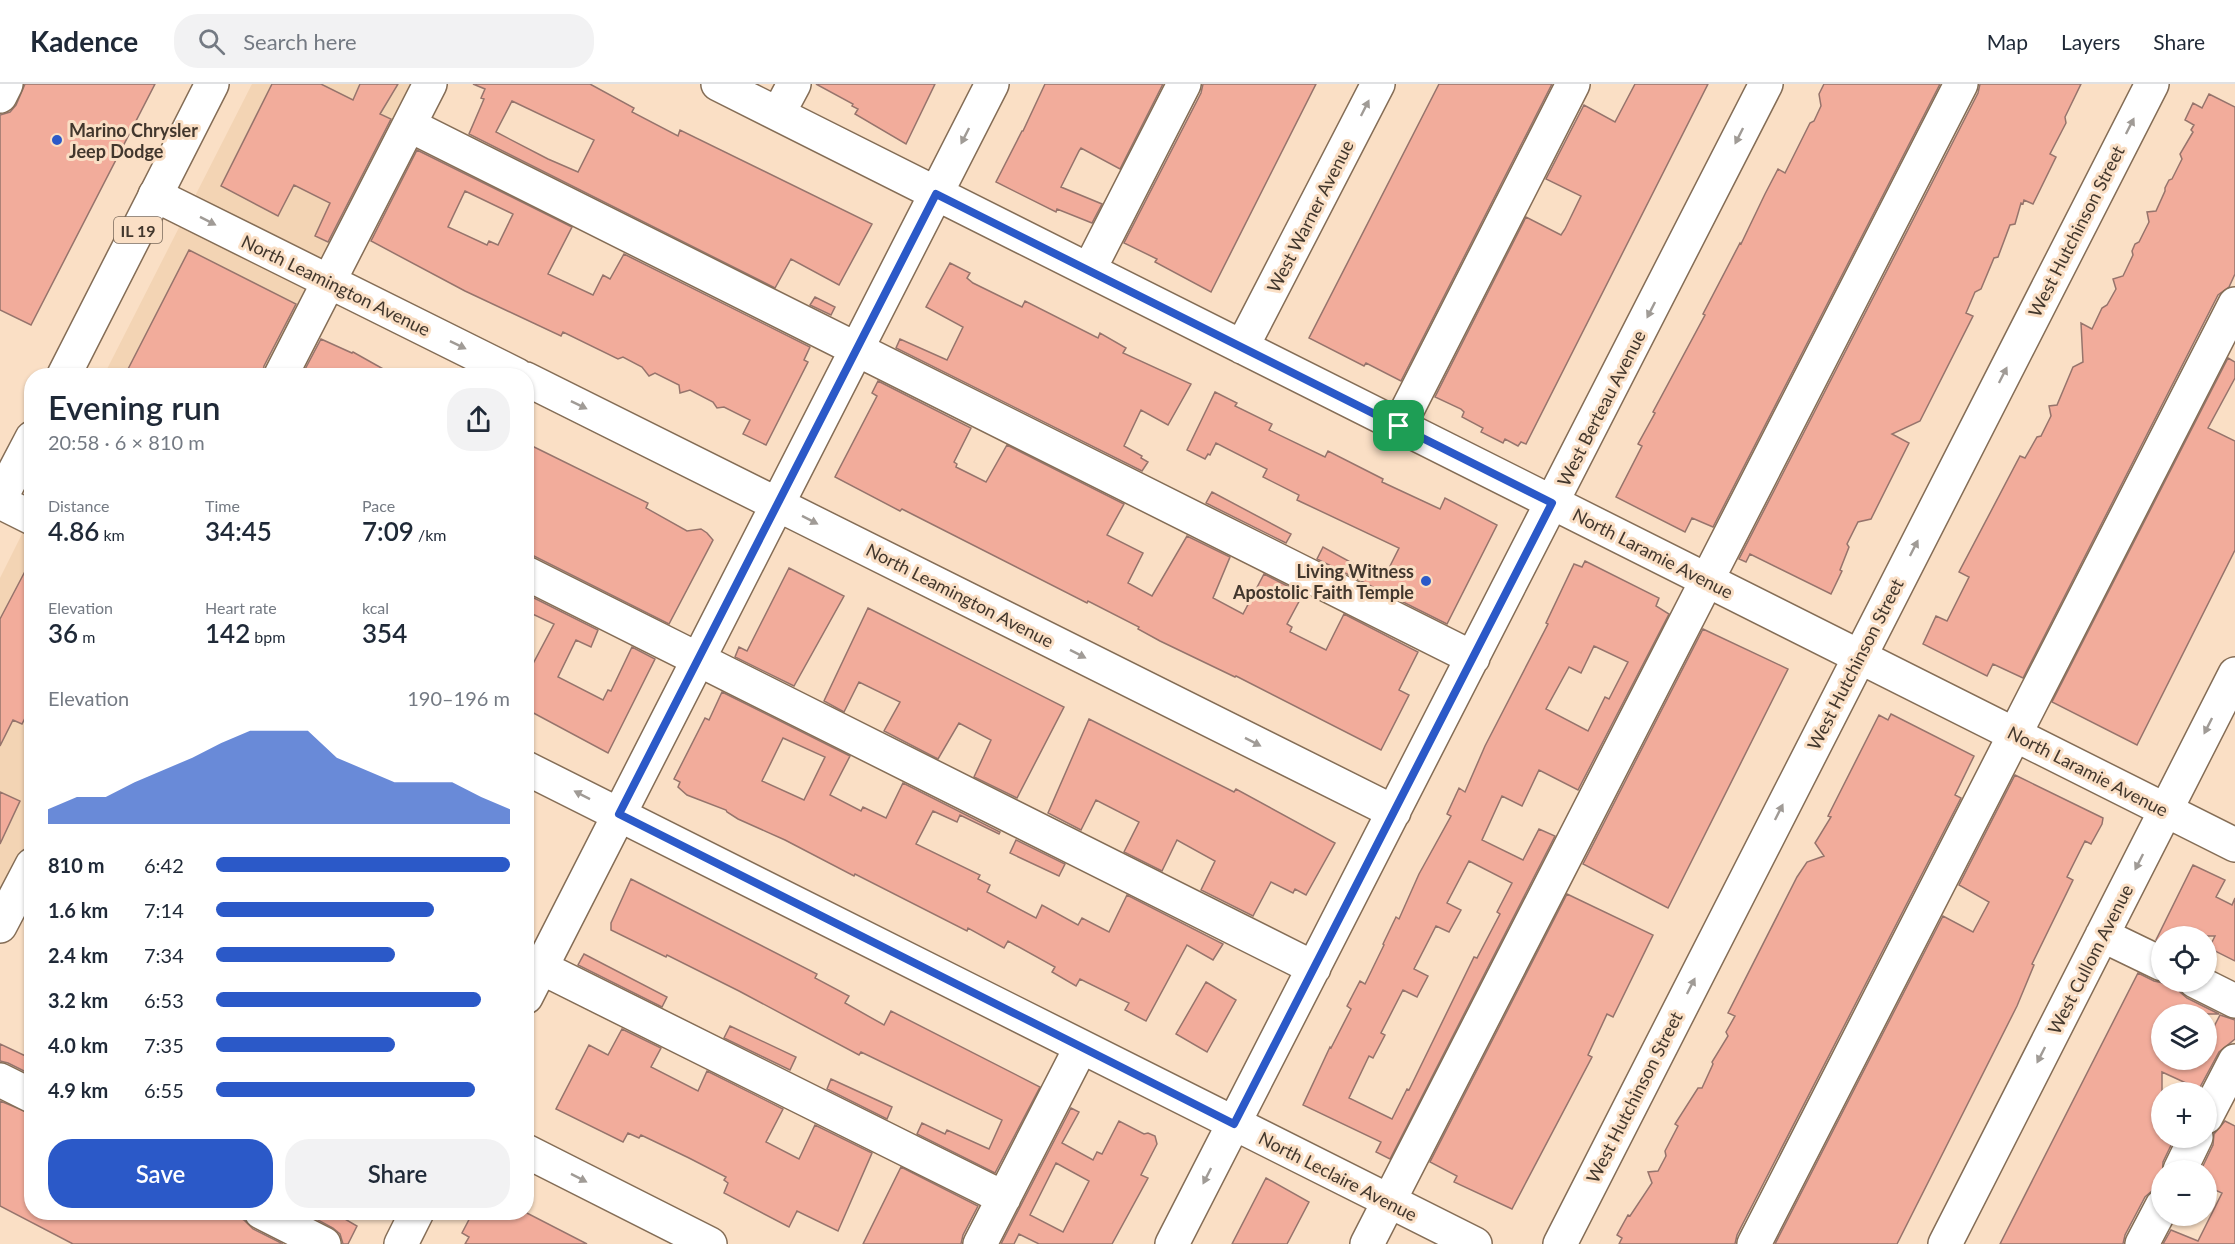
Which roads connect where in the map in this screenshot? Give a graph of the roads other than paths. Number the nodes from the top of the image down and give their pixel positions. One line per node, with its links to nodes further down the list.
1 (6, 84): 13 (street)
2 (212, 84): 17 (street, IL 19)
3 (430, 84): 15 (street)
4 (718, 84): 14 (street, North Laramie Avenue)
5 (794, 84): 14 (street)
6 (992, 84): 16 (street, one-way to 16)
7 (1184, 84): 18 (street)
8 (1378, 84): 21 (street, West Warner Avenue, one-way to 8)
9 (1573, 84): 27 (street)
10 (1766, 84): 30 (street, West Berteau Avenue, one-way to 30)
11 (1961, 84): 34 (street)
12 (2152, 84): 35 (street, West Hutchinson Street, one-way to 12)
13 (0, 96)
14 (778, 114): 16 (street, North Laramie Avenue)
15 (409, 125): 19 (street); 22 (street)
16 (936, 194): 18 (street, North Laramie Avenue); 22 (street)
17 (155, 195): 19 (street, North Leamington Avenue, one-way to 19); 23 (street, IL 19)
18 (1089, 270): 21 (street, North Laramie Avenue)
19 (329, 282): 24 (street); 25 (street, North Leamington Avenue, one-way to 25)
20 (2235, 304): 39 (street)
21 (1242, 347): 27 (street, North Laramie Avenue)
22 (856, 350): 31 (street); 36 (street)
23 (68, 368)
24 (285, 368)
25 (504, 368)
26 (534, 384): 31 (street, North Leamington Avenue, one-way to 31)
27 (1399, 426): 30 (street, North Laramie Avenue)
28 (24, 454): 29 (street)
29 (0, 501): 32 (street)
30 (1552, 503): 34 (street, North Laramie Avenue); 36 (street, West Berteau Avenue)
31 (777, 504): 37 (street); 42 (street, North Leamington Avenue, one-way to 42)
32 (24, 514)
33 (534, 577): 37 (street)
34 (1707, 580): 35 (street, North Laramie Avenue); 62 (street)
35 (1858, 656): 39 (street, North Laramie Avenue); 73 (street, West Hutchinson Street, one-way to 35)
36 (1473, 658): 42 (street, West Berteau Avenue)
37 (699, 659): 43 (street); 51 (street)
38 (2235, 674): 41 (street, West Cullom Avenue, one-way to 41)
39 (2014, 734): 41 (street, North Laramie Avenue); 74 (street)
40 (534, 772): 43 (street, North Leclaire Avenue, one-way to 40)
41 (2165, 810): 44 (street, North Laramie Avenue); 48 (street, West Cullom Avenue, one-way to 48)
42 (1394, 812): 51 (street, West Berteau Avenue)
43 (619, 814): 50 (street); 54 (street, North Leclaire Avenue)
44 (2235, 845)
45 (24, 880): 46 (street)
46 (16, 896): 47 (street)
47 (0, 926)
48 (2102, 935): 49 (street); 75 (street, West Cullom Avenue, one-way to 75)
49 (2151, 959)
50 (534, 964): 61 (street)
51 (1314, 968): 59 (street, West Berteau Avenue)
52 (2217, 992): 53 (street)
53 (2235, 1001)
54 (1081, 1047): 59 (street, North Leclaire Avenue); 61 (street)
55 (2235, 1061): 58 (street)
56 (0, 1080): 57 (street)
57 (24, 1092)
58 (2217, 1096)
59 (1234, 1124): 62 (street, North Leclaire Avenue); 70 (street, West Berteau Avenue, one-way to 70)
60 (534, 1155): 68 (street, one-way to 68)
61 (1004, 1198): 69 (street)
62 (1389, 1201): 71 (street); 72 (street, North Leclaire Avenue)
63 (277, 1220): 66 (street)
64 (413, 1220): 67 (street)
65 (2151, 1226): 76 (street)
66 (324, 1244)
67 (400, 1244)
68 (710, 1244)
69 (980, 1244)
70 (1172, 1244)
71 (1367, 1244)
72 (1475, 1244)
73 (1560, 1244)
74 (1754, 1244)
75 (1945, 1244)
76 (2142, 1244)

